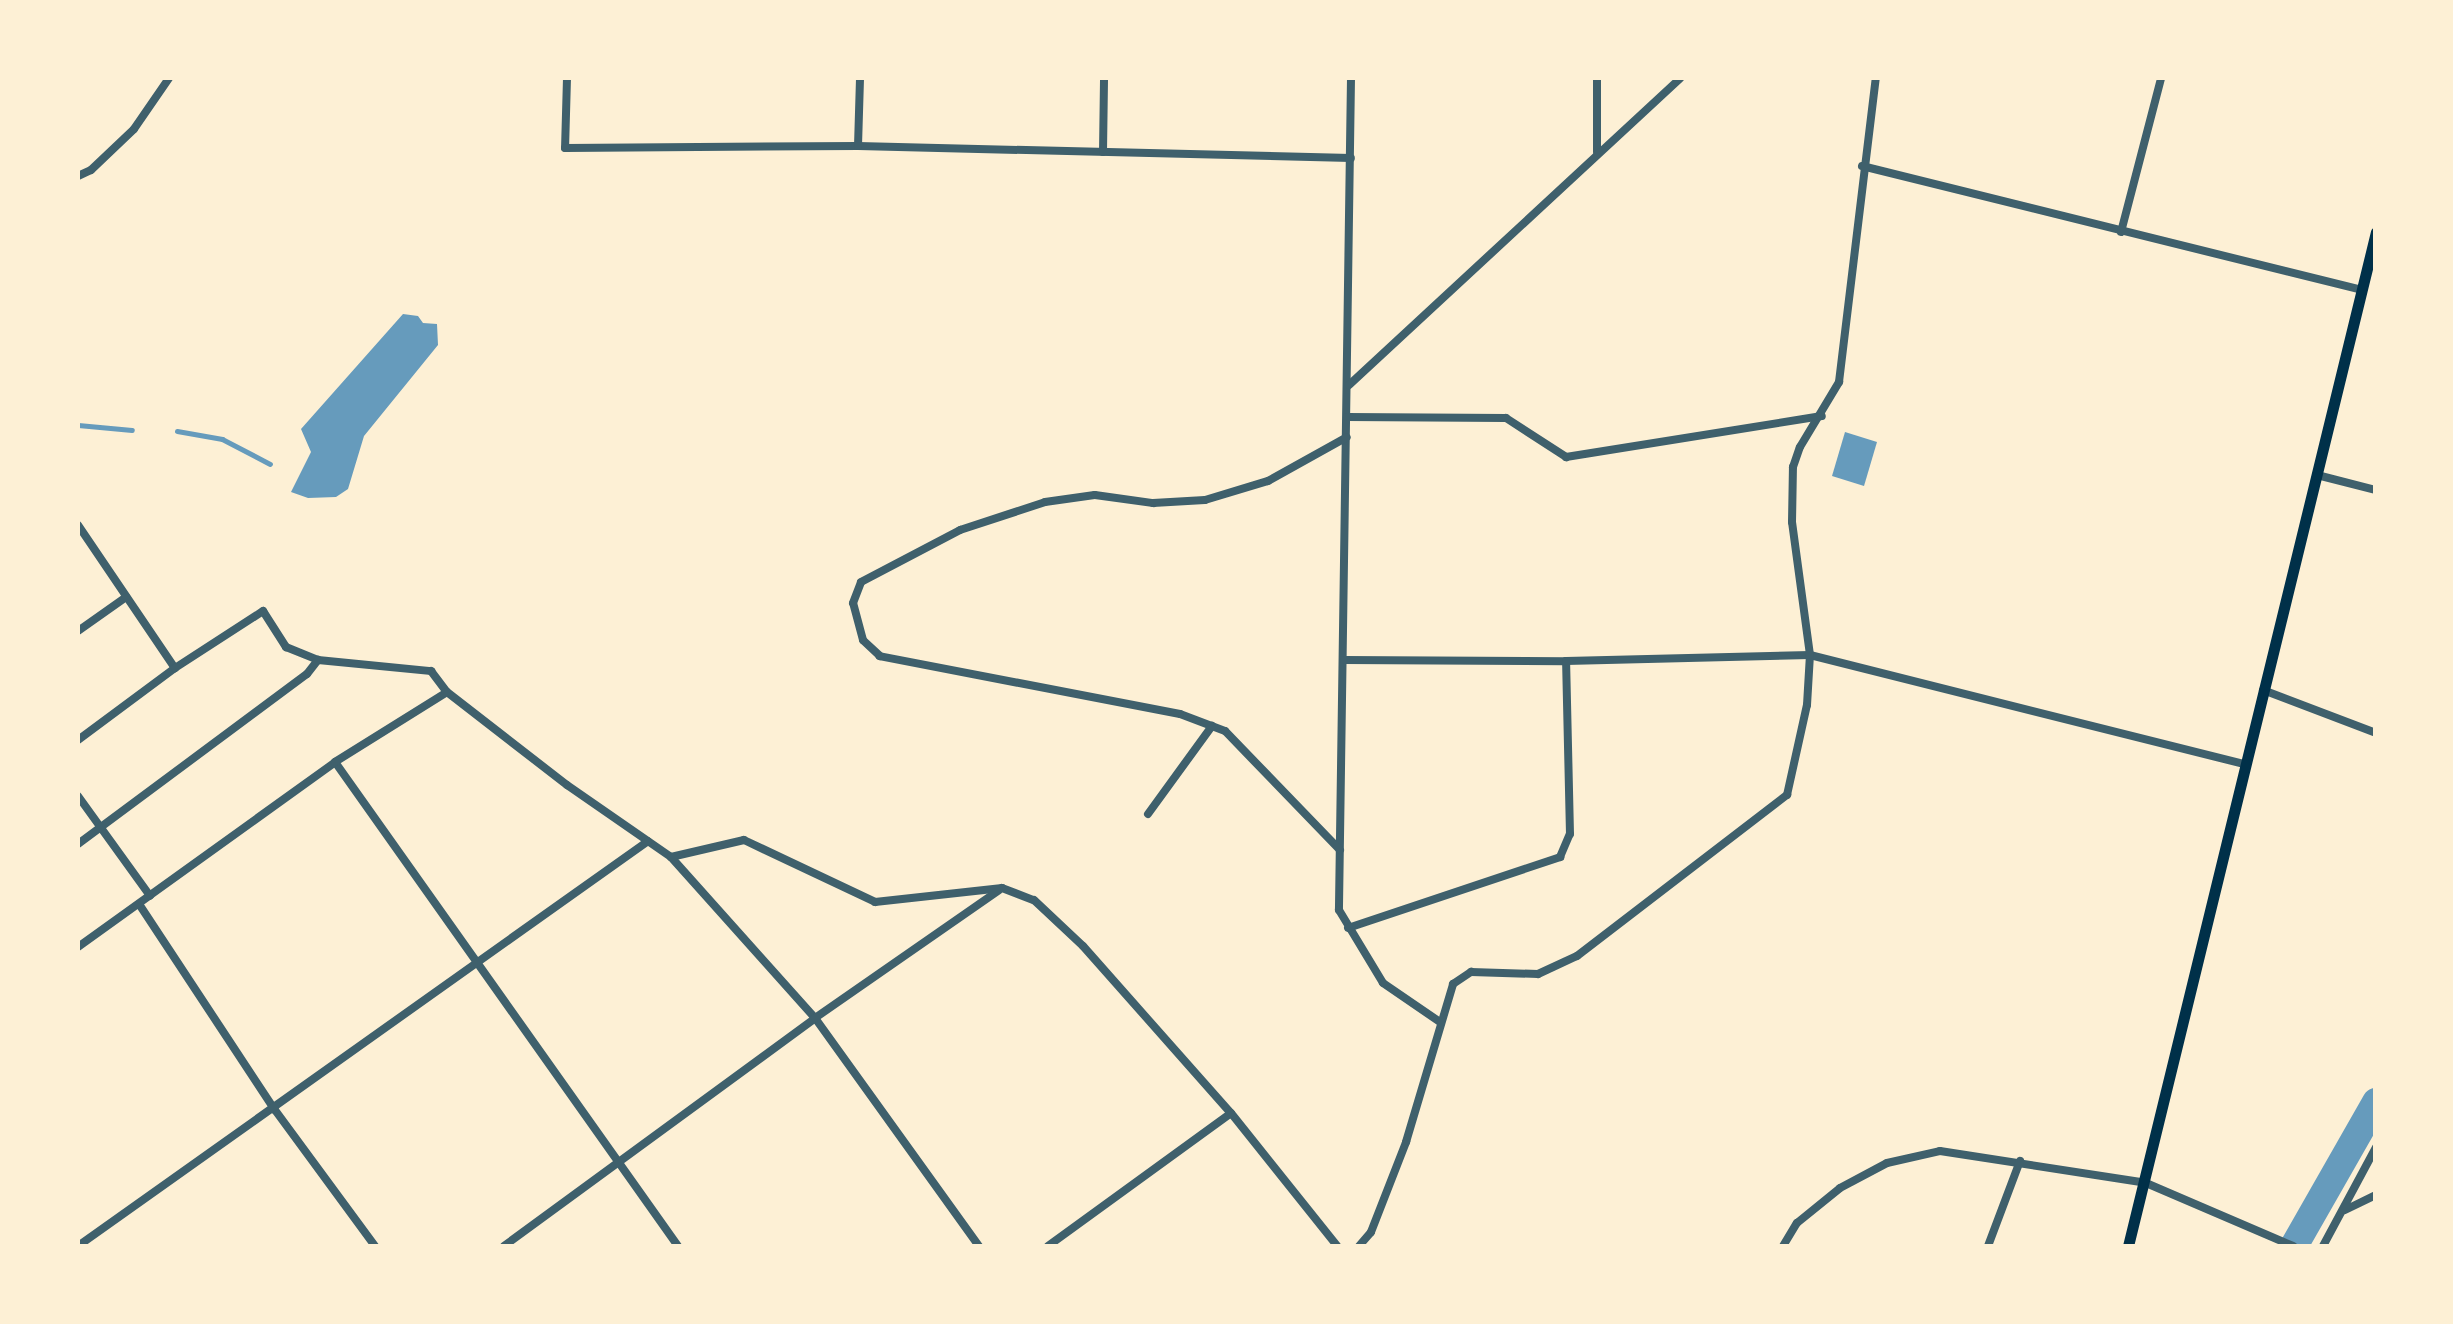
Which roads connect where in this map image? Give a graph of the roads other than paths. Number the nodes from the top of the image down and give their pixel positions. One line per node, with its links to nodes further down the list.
1 (169, 78): 15 (street)
2 (567, 78): 10 (street)
3 (860, 78): 10 (street)
4 (1104, 78): 11 (street)
5 (1351, 78): 13 (street)
6 (1596, 78): 12 (street)
7 (1680, 78): 12 (street)
8 (1876, 78): 14 (street)
9 (2161, 78): 16 (street)
10 (858, 146): 11 (street)
11 (1102, 152): 13 (street)
12 (1598, 152): 19 (street)
13 (1351, 158): 19 (street)
14 (1862, 166): 16 (street); 21 (street)
15 (78, 176)
16 (2121, 232): 18 (street)
17 (2376, 232): 18 (main road)
18 (2362, 290): 23 (main road)
19 (1349, 385): 20 (street)
20 (1348, 416): 21 (street); 22 (street)
21 (1822, 416): 28 (street)
22 (1347, 437): 30 (street); 35 (street)
23 (2317, 475): 24 (street); 33 (main road)
24 (2376, 490)
25 (78, 526): 26 (street)
26 (126, 597): 27 (street); 32 (street)
27 (78, 631)
28 (1810, 656): 31 (street); 39 (street); 54 (street)
29 (318, 660): 32 (street); 34 (street); 42 (street)
30 (1344, 660): 31 (street); 45 (street)
31 (1566, 661): 50 (street)
32 (175, 668): 37 (street)
33 (2263, 690): 36 (street); 39 (main road)
34 (447, 692): 38 (street); 43 (street)
35 (1212, 726): 41 (street); 45 (street)
36 (2376, 733)
37 (78, 740)
38 (334, 762): 48 (street); 52 (street)
39 (2245, 764): 60 (main road)
40 (78, 796): 42 (street)
41 (1148, 814)
42 (100, 828): 44 (street); 48 (street)
43 (648, 841): 46 (street); 52 (street)
44 (78, 844)
45 (1340, 850): 50 (street)
46 (671, 856): 47 (street); 53 (street)
47 (1002, 888): 53 (street); 56 (street)
48 (150, 896): 49 (street)
49 (139, 904): 51 (street); 55 (street)
50 (1348, 928): 54 (street)
51 (78, 947)
52 (475, 962): 55 (street); 59 (street)
53 (815, 1018): 59 (street); 67 (street)
54 (1440, 1022): 70 (street)
55 (275, 1110): 63 (street); 64 (street)
56 (1232, 1114): 68 (street); 69 (street)
57 (2376, 1147): 62 (street)
58 (2020, 1161): 60 (street); 71 (street); 72 (street)
59 (619, 1164): 65 (street); 66 (street)
60 (2146, 1184): 73 (main road); 74 (street)
61 (2376, 1195): 62 (street)
62 (2344, 1210): 75 (street)
63 (78, 1246)
64 (375, 1246)
65 (504, 1246)
66 (678, 1246)
67 (979, 1246)
68 (1048, 1246)
69 (1338, 1246)
70 (1359, 1246)
71 (1783, 1246)
72 (1988, 1246)
73 (2128, 1246)
74 (2293, 1246)
75 (2323, 1246)

